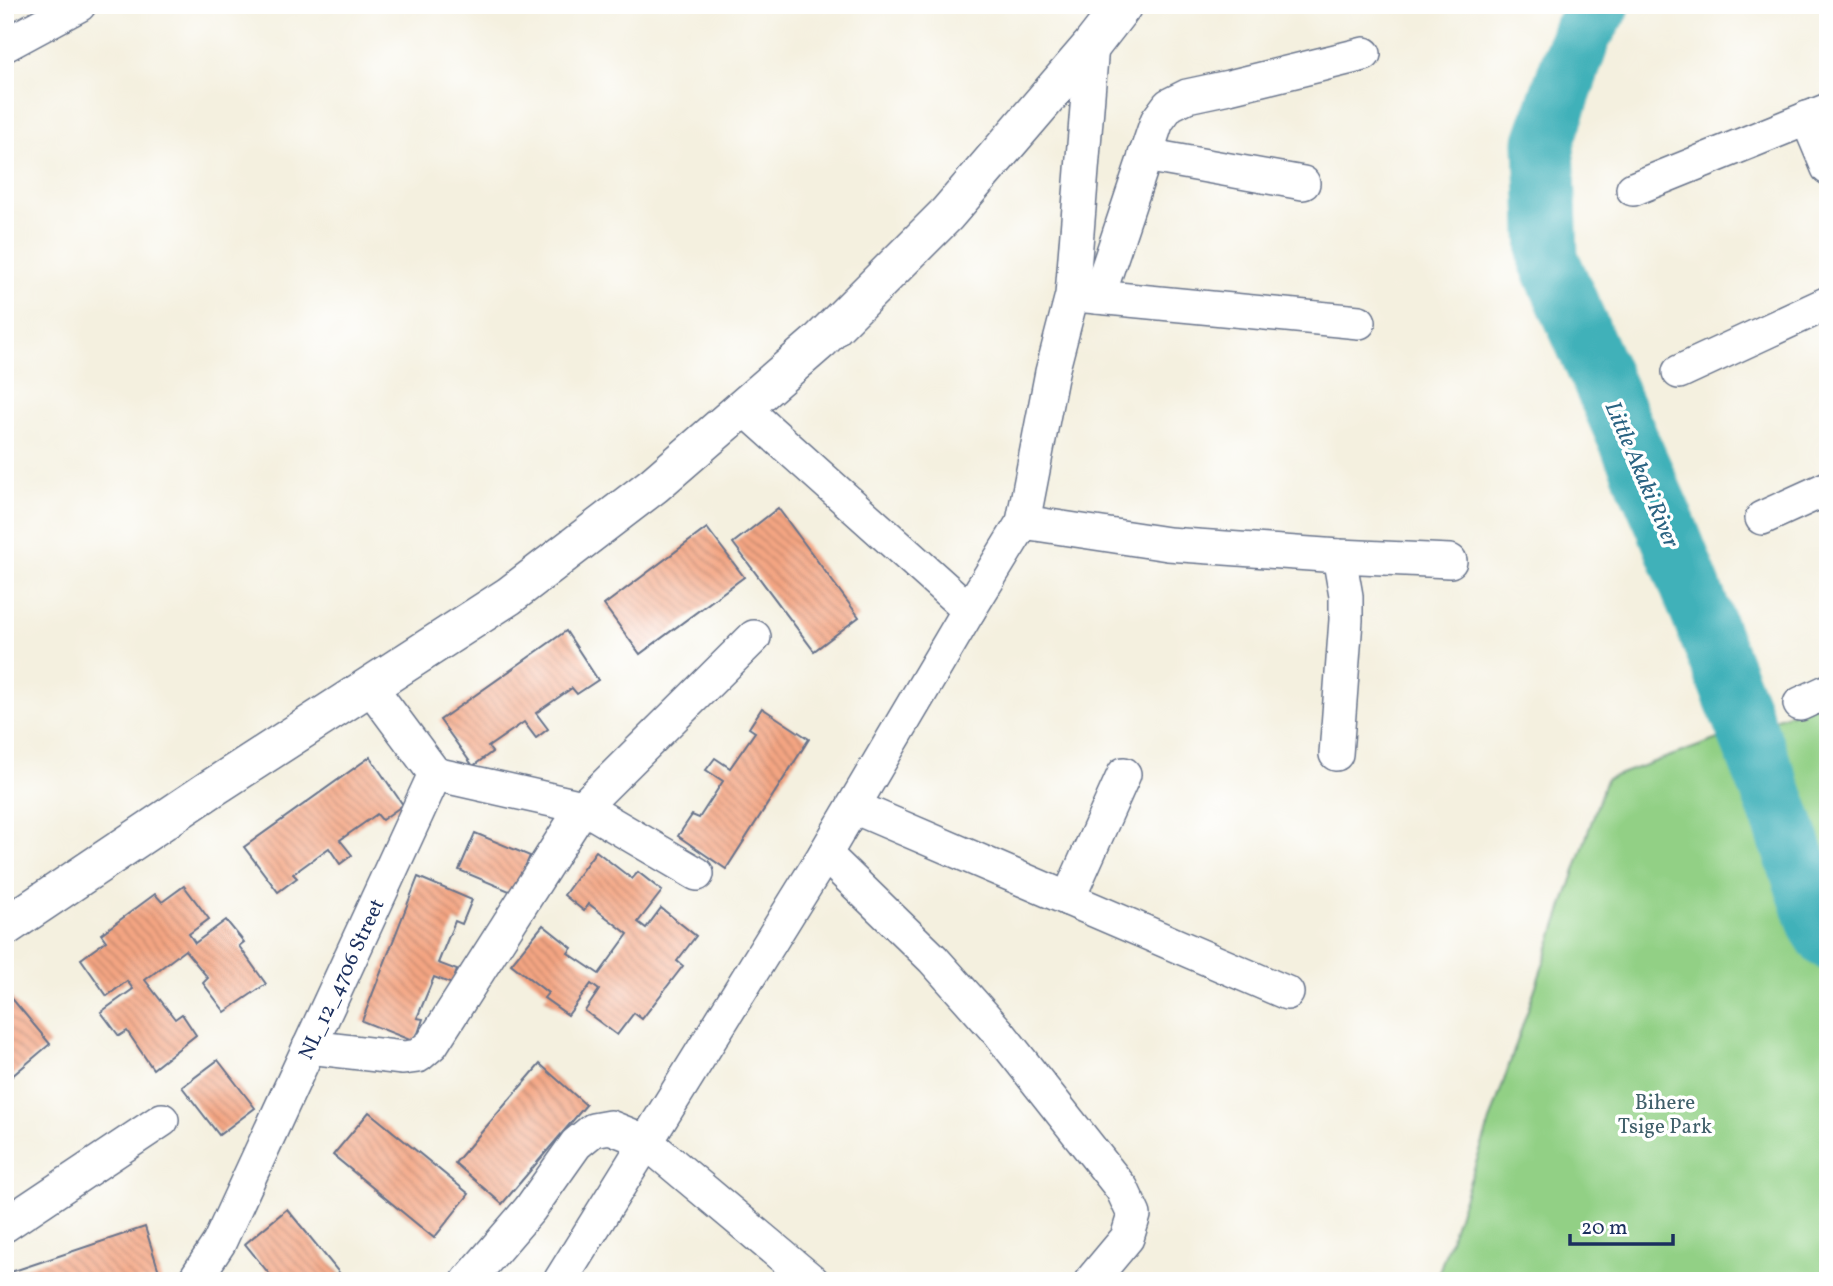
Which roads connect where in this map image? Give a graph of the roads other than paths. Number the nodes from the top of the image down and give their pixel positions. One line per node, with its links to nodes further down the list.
1 (79, 5): 3 (street)
2 (1123, 5): 4 (street)
3 (5, 45)
4 (1092, 45): 11 (street); 15 (street)
5 (1364, 54): 7 (street)
6 (1818, 114): 8 (street); 10 (street)
7 (1145, 155): 9 (street); 11 (street)
8 (1828, 168)
9 (1303, 183)
10 (1633, 189)
11 (1085, 296): 13 (street); 18 (street)
12 (1828, 303): 14 (street)
13 (1359, 322)
14 (1679, 372)
15 (744, 408): 21 (street); 23 (street)
16 (1828, 488): 17 (street)
17 (1762, 518)
18 (1023, 522): 19 (street); 21 (street)
19 (1339, 556): 20 (street); 24 (street)
20 (1450, 561)
21 (969, 610): 28 (street)
22 (754, 637): 27 (street)
23 (369, 685): 25 (street); 32 (street)
24 (1336, 754)
25 (436, 774): 27 (street); 34 (street, NL_12_4706 Street)
26 (1124, 774): 31 (street)
27 (583, 807): 30 (street); 34 (street)
28 (854, 807): 29 (street); 31 (street)
29 (825, 854): 36 (street); 42 (street)
30 (697, 874)
31 (1068, 899): 33 (street)
32 (5, 927)
33 (1287, 993)
34 (309, 1047): 38 (street, NL_12_4706 Street)
35 (162, 1120): 37 (street)
36 (645, 1141): 39 (street); 40 (street); 41 (street)
37 (5, 1225)
38 (194, 1281)
39 (468, 1281)
40 (560, 1281)
41 (812, 1281)
42 (1091, 1281)

